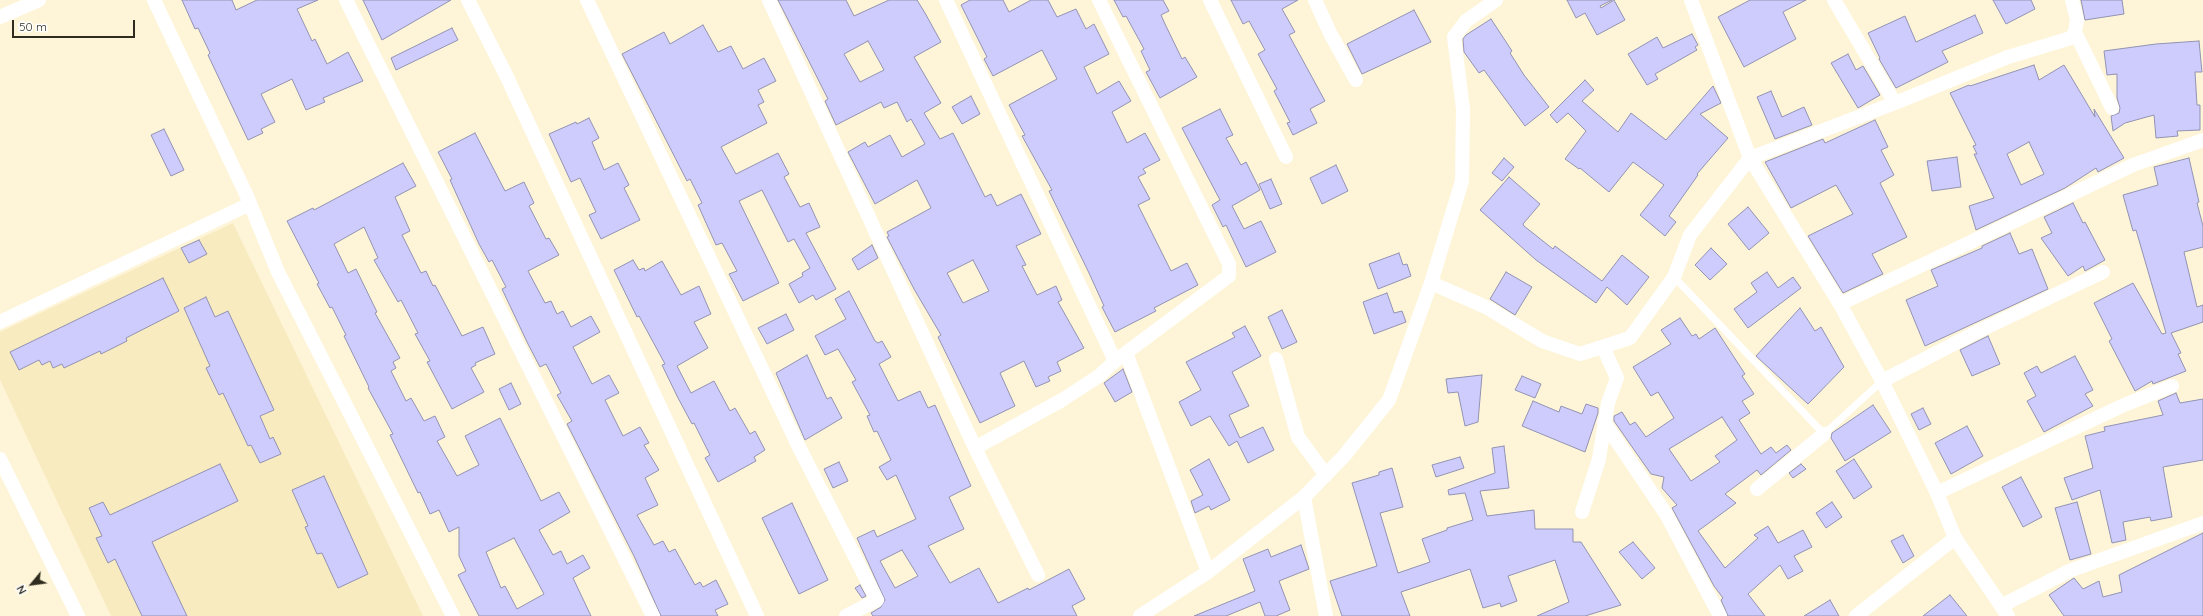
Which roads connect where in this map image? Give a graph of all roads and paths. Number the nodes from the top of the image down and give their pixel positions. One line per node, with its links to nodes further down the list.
1 (39, 0): 15 (street)
2 (154, 0): 23 (street)
3 (346, 0): 50 (street)
4 (468, 0): 51 (street)
5 (587, 0): 52 (street)
6 (769, 0): 36 (street)
7 (946, 0): 30 (street)
8 (1099, 0): 30 (street)
9 (1210, 0): 21 (street)
10 (1315, 0): 17 (street)
11 (1496, 0): 26 (street)
12 (1691, 0): 22 (street)
13 (1834, 0): 18 (street)
14 (2072, 0): 16 (street)
15 (0, 16)
16 (2075, 32): 18 (street); 19 (street)
17 (1356, 80)
18 (1896, 103): 22 (street)
19 (2112, 108)
20 (2203, 140): 27 (street)
21 (1286, 157)
22 (1750, 158): 25 (street); 27 (street)
23 (250, 204): 28 (street); 49 (street)
24 (2103, 272): 32 (street)
25 (1674, 277): 29 (street); 35 (lane)
26 (1431, 283): 29 (street); 38 (street)
27 (1840, 304): 32 (street)
28 (0, 322)
29 (1603, 347): 34 (street)
30 (1121, 357): 36 (street); 45 (street)
31 (1276, 359): 38 (street)
32 (1882, 381): 35 (lane); 40 (street)
33 (2172, 386): 40 (street)
34 (1604, 422): 42 (street); 55 (street)
35 (1824, 434): 39 (street)
36 (975, 448): 46 (street)
37 (0, 459): 48 (street)
38 (1326, 475): 41 (street)
39 (1757, 489)
40 (1936, 493): 44 (street)
41 (1304, 497): 45 (street); 54 (street)
42 (1582, 512)
43 (2203, 523): 47 (street)
44 (1955, 538): 47 (street); 56 (street)
45 (1208, 572): 53 (street)
46 (1038, 575)
47 (2005, 611)
48 (78, 616)
49 (453, 616)
50 (653, 616)
51 (757, 616)
52 (846, 616)
53 (1140, 616)
54 (1326, 616)
55 (1720, 616)
56 (1856, 616)

